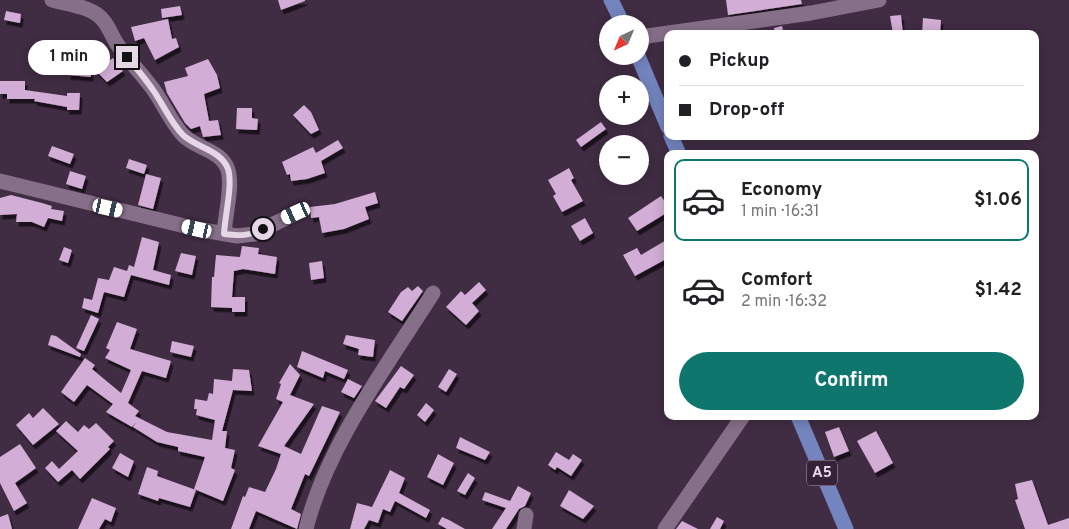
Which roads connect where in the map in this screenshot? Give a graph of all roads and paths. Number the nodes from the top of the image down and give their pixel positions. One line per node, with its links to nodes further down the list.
1 (52, 0): 12 (street)
2 (611, 0): 4 (main road)
3 (879, 0): 5 (street)
4 (618, 15)
5 (685, 30)
6 (664, 33): 7 (street)
7 (649, 35)
8 (642, 65): 9 (main road)
9 (664, 118)
10 (0, 181): 12 (street)
11 (296, 213): 12 (street)
12 (224, 234)
13 (433, 293): 16 (street)
14 (740, 420): 17 (street)
15 (800, 420): 18 (main road, A5)
16 (306, 529)
17 (665, 529)
18 (846, 529)

